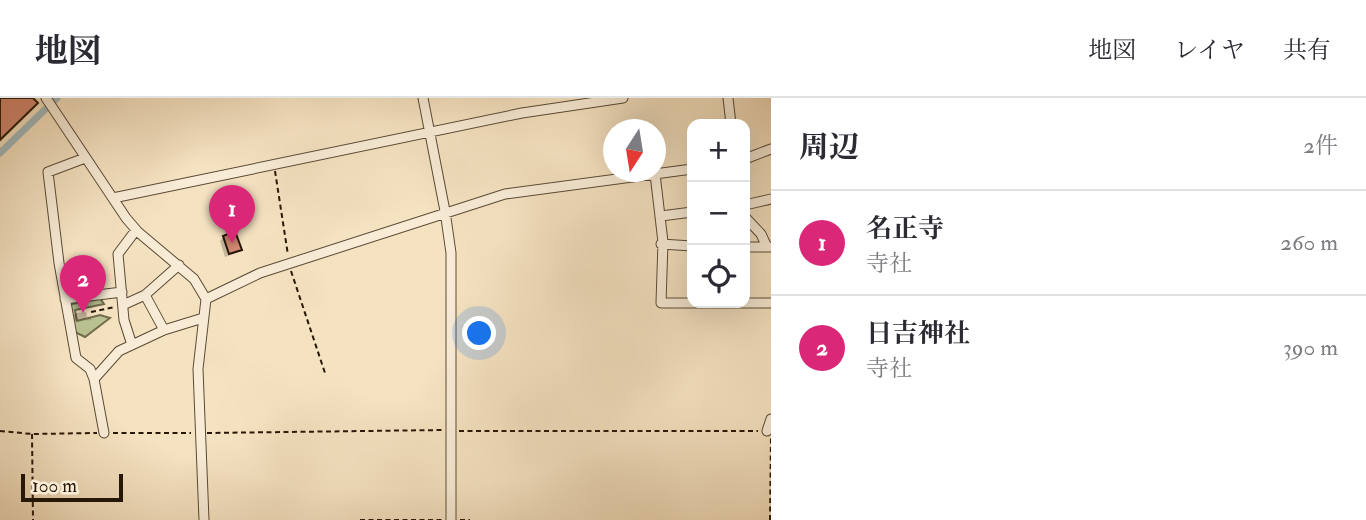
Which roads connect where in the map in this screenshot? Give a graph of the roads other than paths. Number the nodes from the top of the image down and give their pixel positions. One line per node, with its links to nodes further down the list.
1 (423, 98): 6 (street)
2 (623, 98): 6 (street)
3 (728, 98): 5 (street)
4 (49, 102): 8 (street)
5 (730, 119)
6 (430, 133): 14 (street); 17 (street)
7 (770, 152): 9 (street)
8 (86, 158): 14 (street); 29 (street)
9 (750, 158)
10 (687, 170): 11 (street)
11 (666, 173)
12 (603, 180): 17 (street)
13 (656, 182): 19 (street)
14 (113, 198): 21 (street)
15 (771, 199): 16 (street)
16 (750, 204)
17 (445, 211): 30 (street); 43 (street)
18 (687, 213): 19 (street)
19 (661, 216): 22 (street)
20 (750, 222): 25 (street)
21 (136, 230): 26 (street); 27 (street)
22 (661, 244): 23 (street); 31 (street)
23 (687, 246)
24 (750, 247): 25 (street)
25 (769, 247)
26 (179, 265): 28 (street); 30 (street)
27 (122, 292): 29 (street); 34 (street)
28 (145, 295): 34 (street); 36 (street)
29 (65, 299): 38 (street)
30 (206, 299): 35 (street)
31 (687, 303)
32 (750, 303): 33 (street)
33 (771, 303)
34 (123, 305): 37 (street)
35 (203, 318): 36 (street); 42 (street)
36 (164, 330): 37 (street)
37 (132, 345): 38 (street)
38 (94, 379): 41 (street)
39 (771, 419): 40 (street)
40 (769, 431)
41 (104, 433)
42 (204, 520)
43 (451, 520)

